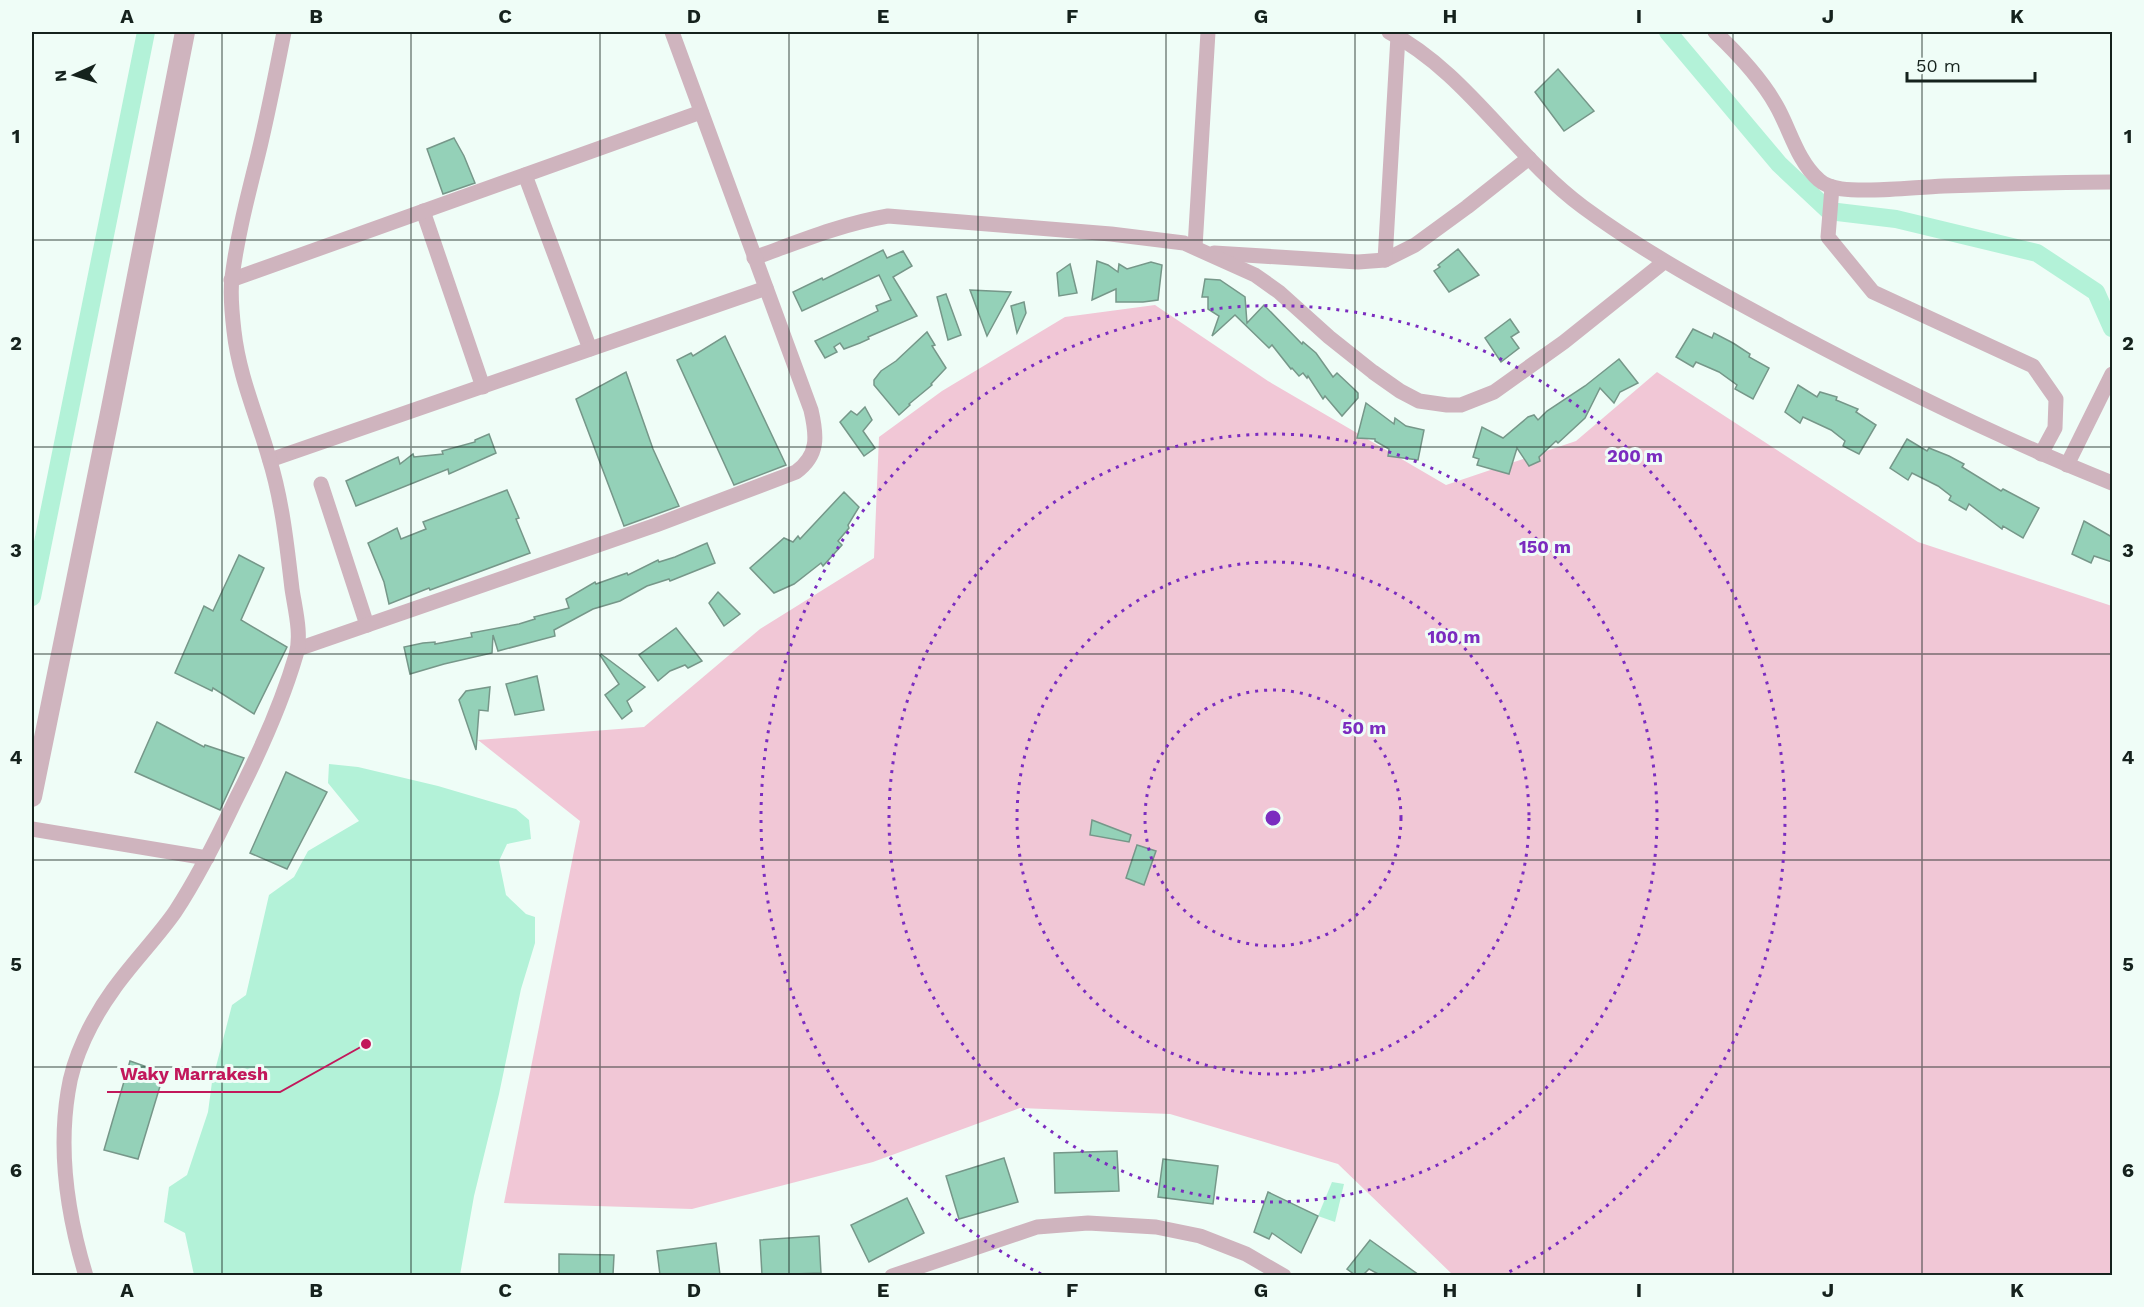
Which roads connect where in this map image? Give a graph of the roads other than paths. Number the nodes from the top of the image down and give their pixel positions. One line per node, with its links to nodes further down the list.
1 (185, 32): 29 (street)
2 (284, 32): 17 (street)
3 (672, 32): 7 (street)
4 (1208, 32): 13 (street)
5 (1715, 32): 11 (street)
6 (1393, 34): 8 (street); 15 (street)
7 (701, 112): 9 (street); 14 (street)
8 (1529, 158): 15 (street); 16 (street)
9 (525, 175): 12 (street); 19 (street)
10 (2112, 182): 11 (street)
11 (1832, 188): 22 (street)
12 (423, 211): 17 (street); 21 (street)
13 (1201, 250): 14 (street); 15 (street); 16 (street)
14 (754, 258): 18 (street)
15 (1385, 260)
16 (1664, 262): 22 (street)
17 (231, 280): 23 (street)
18 (766, 288): 19 (street); 27 (street)
19 (590, 349): 21 (street)
20 (2111, 375): 24 (street)
21 (483, 387): 23 (street)
22 (2041, 454): 24 (street)
23 (270, 460): 28 (street)
24 (2067, 465): 25 (street)
25 (2112, 483)
26 (321, 484): 27 (street)
27 (367, 625): 28 (street)
28 (298, 649): 31 (street)
29 (32, 797)
30 (32, 829): 31 (street)
31 (207, 858): 32 (street)
32 (86, 1275)
33 (892, 1275): 34 (street)
34 (1284, 1275)

